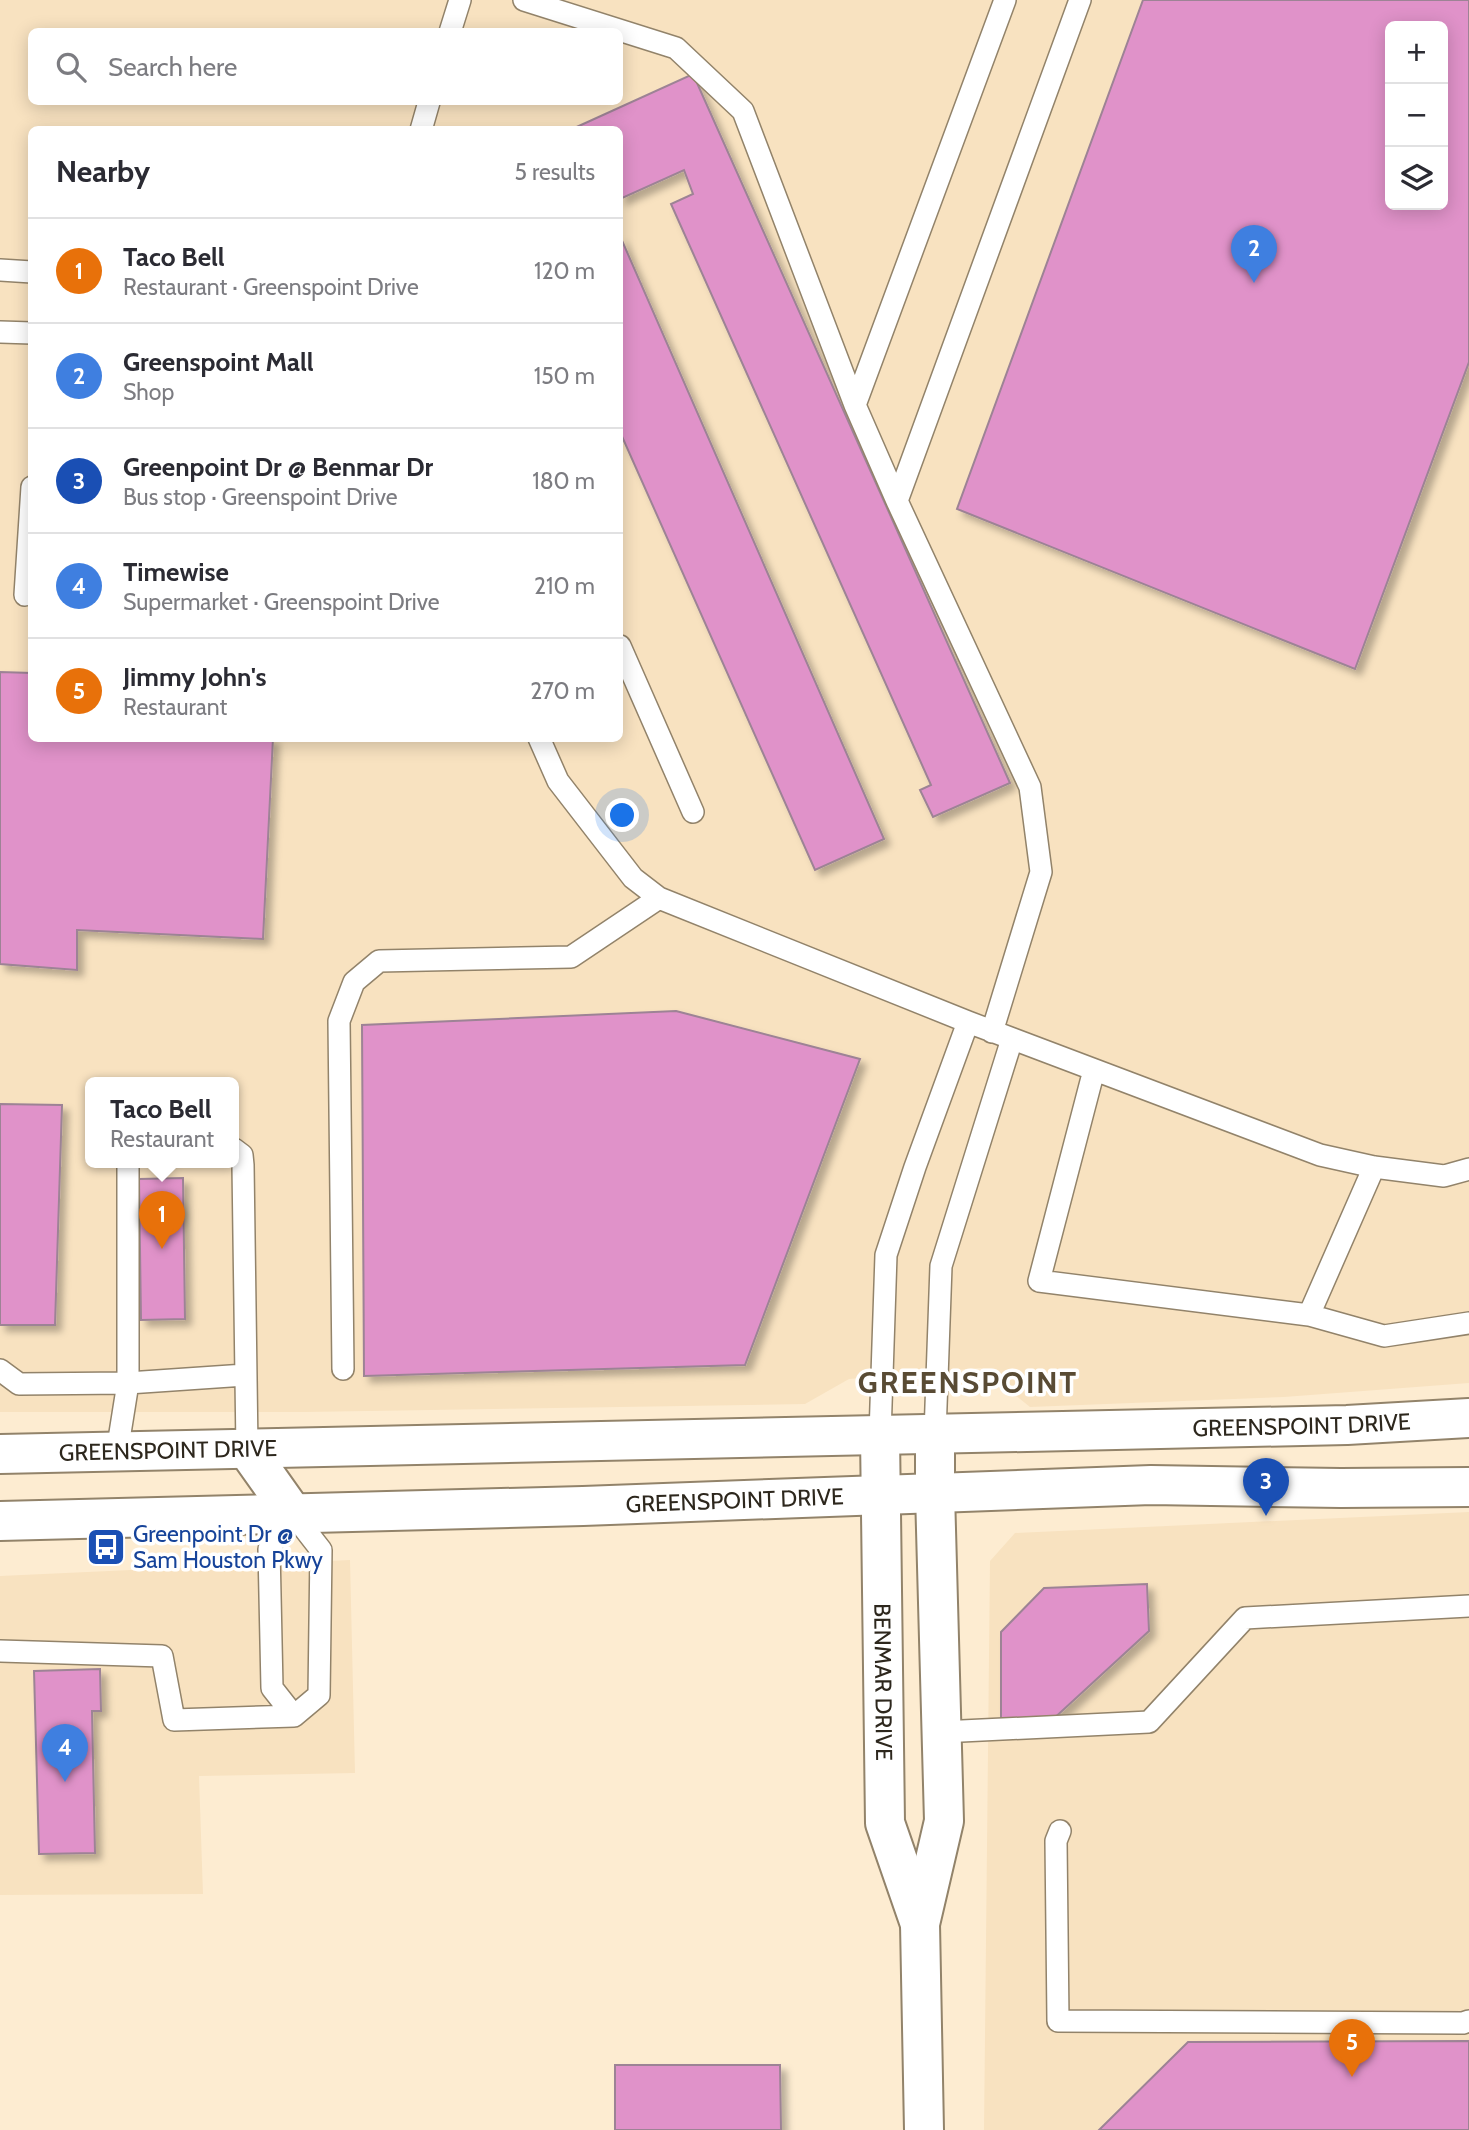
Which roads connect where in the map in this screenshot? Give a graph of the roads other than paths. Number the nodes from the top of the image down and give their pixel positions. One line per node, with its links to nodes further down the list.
1 (460, 0): 6 (lane)
2 (524, 0): 5 (lane)
3 (1005, 0): 15 (lane)
4 (1080, 0): 16 (lane)
5 (562, 5): 8 (lane)
6 (451, 28)
7 (623, 28): 15 (lane)
8 (623, 28)
9 (428, 105): 10 (lane)
10 (422, 126)
11 (0, 270): 12 (lane)
12 (28, 272)
13 (0, 332): 14 (lane)
14 (28, 333)
15 (855, 405): 16 (lane)
16 (897, 501): 24 (lane)
17 (28, 548): 18 (lane)
18 (25, 594)
19 (623, 653): 21 (lane)
20 (541, 742): 22 (lane)
21 (693, 812)
22 (659, 898): 23 (lane); 32 (lane)
23 (968, 1023): 24 (lane); 38 (lane)
24 (1002, 1035): 25 (lane); 37 (lane)
25 (1094, 1070): 27 (lane); 30 (lane)
26 (239, 1157): 34 (lane)
27 (1374, 1167): 29 (lane); 30 (lane)
28 (128, 1168): 35 (lane)
29 (1469, 1169)
30 (1309, 1315): 31 (lane)
31 (1469, 1323)
32 (343, 1369)
33 (0, 1370): 35 (lane)
34 (245, 1375): 35 (lane); 39 (lane)
35 (128, 1383): 40 (lane)
36 (1469, 1418): 37 (street, GREENSPOINT DRIVE)
37 (935, 1434): 38 (street, GREENSPOINT DRIVE); 43 (street, BENMAR DRIVE)
38 (880, 1435): 39 (street, GREENSPOINT DRIVE); 44 (street, BENMAR DRIVE)
39 (247, 1449): 40 (street, GREENSPOINT DRIVE); 45 (street)
40 (117, 1452): 41 (street, GREENSPOINT DRIVE)
41 (0, 1454)
42 (1469, 1487): 43 (street, GREENSPOINT DRIVE)
43 (935, 1493): 44 (street, GREENSPOINT DRIVE); 50 (street, BENMAR DRIVE)
44 (879, 1495): 45 (street, GREENSPOINT DRIVE); 52 (street, BENMAR DRIVE)
45 (293, 1514): 46 (street, GREENSPOINT DRIVE); 49 (lane); 49 (lane)
46 (0, 1521)
47 (1469, 1606): 50 (lane)
48 (0, 1651): 49 (lane)
49 (294, 1716)
50 (941, 1732): 52 (street, BENMAR DRIVE)
51 (1060, 1831): 53 (lane)
52 (920, 1924): 54 (street, BENMAR DRIVE)
53 (1469, 2021)
54 (924, 2130)

